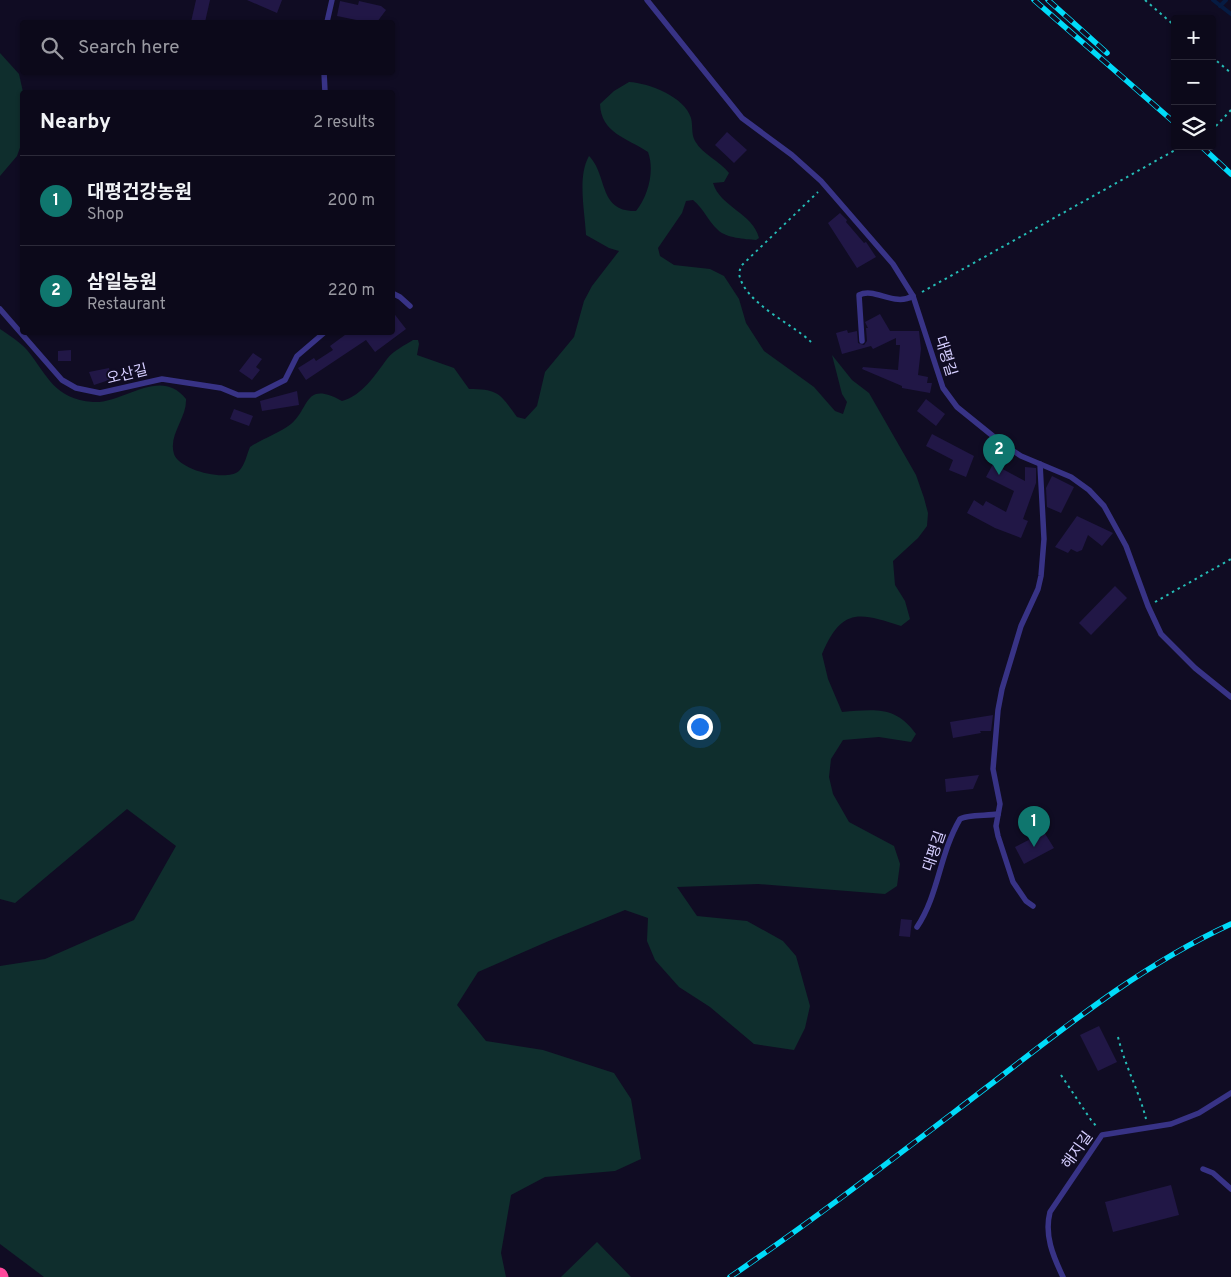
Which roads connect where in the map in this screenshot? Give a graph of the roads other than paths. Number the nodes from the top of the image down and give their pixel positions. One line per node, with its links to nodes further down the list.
1 (332, 0): 3 (lane)
2 (646, 0): 7 (lane, 대평길)
3 (327, 20)
4 (324, 75): 5 (lane)
5 (325, 90)
6 (395, 294): 8 (lane)
7 (913, 296): 13 (lane); 14 (lane, 대평길)
8 (410, 306)
9 (0, 309): 10 (lane, 오산길)
10 (20, 332)
11 (23, 335): 12 (lane, 오산길)
12 (322, 335)
13 (862, 341)
14 (1040, 464): 15 (lane, 대평길); 16 (lane)
15 (1231, 698)
16 (998, 814): 17 (lane); 18 (lane, 대평길)
17 (1033, 906)
18 (917, 927)
19 (1231, 1094): 22 (lane, 해지길)
20 (1203, 1169): 21 (lane)
21 (1231, 1189)
22 (1063, 1277)

